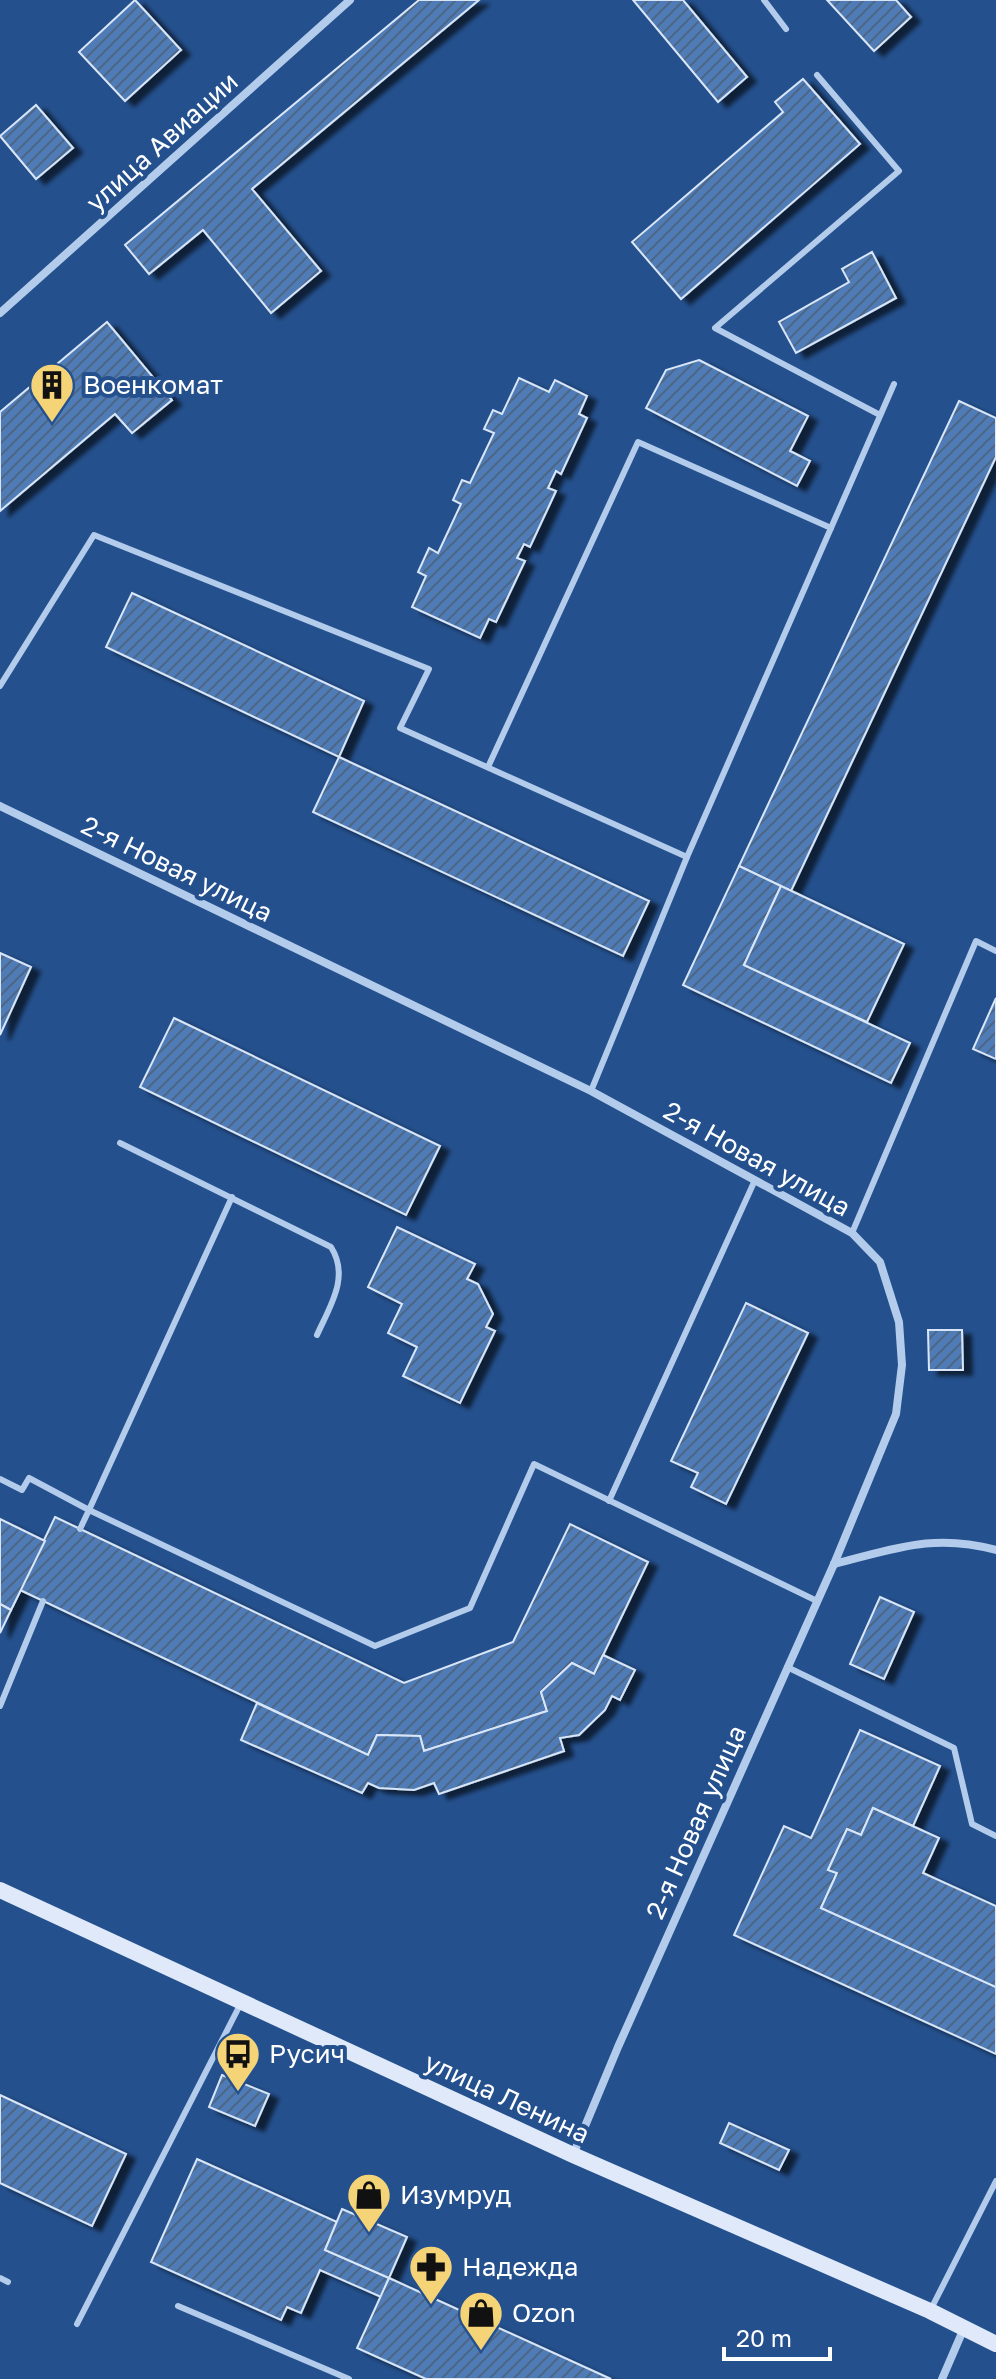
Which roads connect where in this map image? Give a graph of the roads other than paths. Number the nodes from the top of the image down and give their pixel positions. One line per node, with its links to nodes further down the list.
1 (350, 0): 5 (street, улица Авиации)
2 (764, 0): 3 (lane)
3 (786, 29)
4 (817, 75): 7 (lane)
5 (0, 313)
6 (894, 384): 7 (lane)
7 (880, 415): 8 (lane)
8 (831, 528): 10 (lane); 12 (lane)
9 (0, 686): 10 (lane)
10 (488, 767): 12 (lane)
11 (0, 806): 14 (street, 2-я Новая улица)
12 (687, 857): 14 (lane)
13 (996, 951): 18 (lane)
14 (591, 1091): 16 (street, 2-я Новая улица)
15 (120, 1143): 17 (lane)
16 (755, 1180): 18 (street, 2-я Новая улица); 21 (lane)
17 (232, 1197): 19 (lane); 22 (lane)
18 (852, 1233): 25 (street, 2-я Новая улица)
19 (317, 1335)
20 (0, 1479): 22 (lane)
21 (609, 1501): 22 (lane); 27 (lane)
22 (89, 1510): 23 (lane)
23 (80, 1529)
24 (996, 1550): 25 (street)
25 (834, 1564): 27 (street, 2-я Новая улица)
26 (43, 1601): 29 (lane)
27 (817, 1601): 28 (street, 2-я Новая улица)
28 (787, 1667): 30 (lane); 33 (street, 2-я Новая улица)
29 (0, 1706)
30 (996, 1836)
31 (0, 1890): 32 (main road, улица Ленина)
32 (241, 2002): 33 (main road, улица Ленина); 39 (lane)
33 (573, 2155): 38 (main road, улица Ленина)
34 (996, 2181): 38 (lane)
35 (0, 2278): 36 (lane)
36 (8, 2282)
37 (178, 2306): 42 (lane)
38 (930, 2311): 40 (main road, улица Ленина)
39 (77, 2324)
40 (964, 2328): 41 (main road, улица Ленина); 43 (street)
41 (996, 2344)
42 (349, 2379)
43 (942, 2379)

